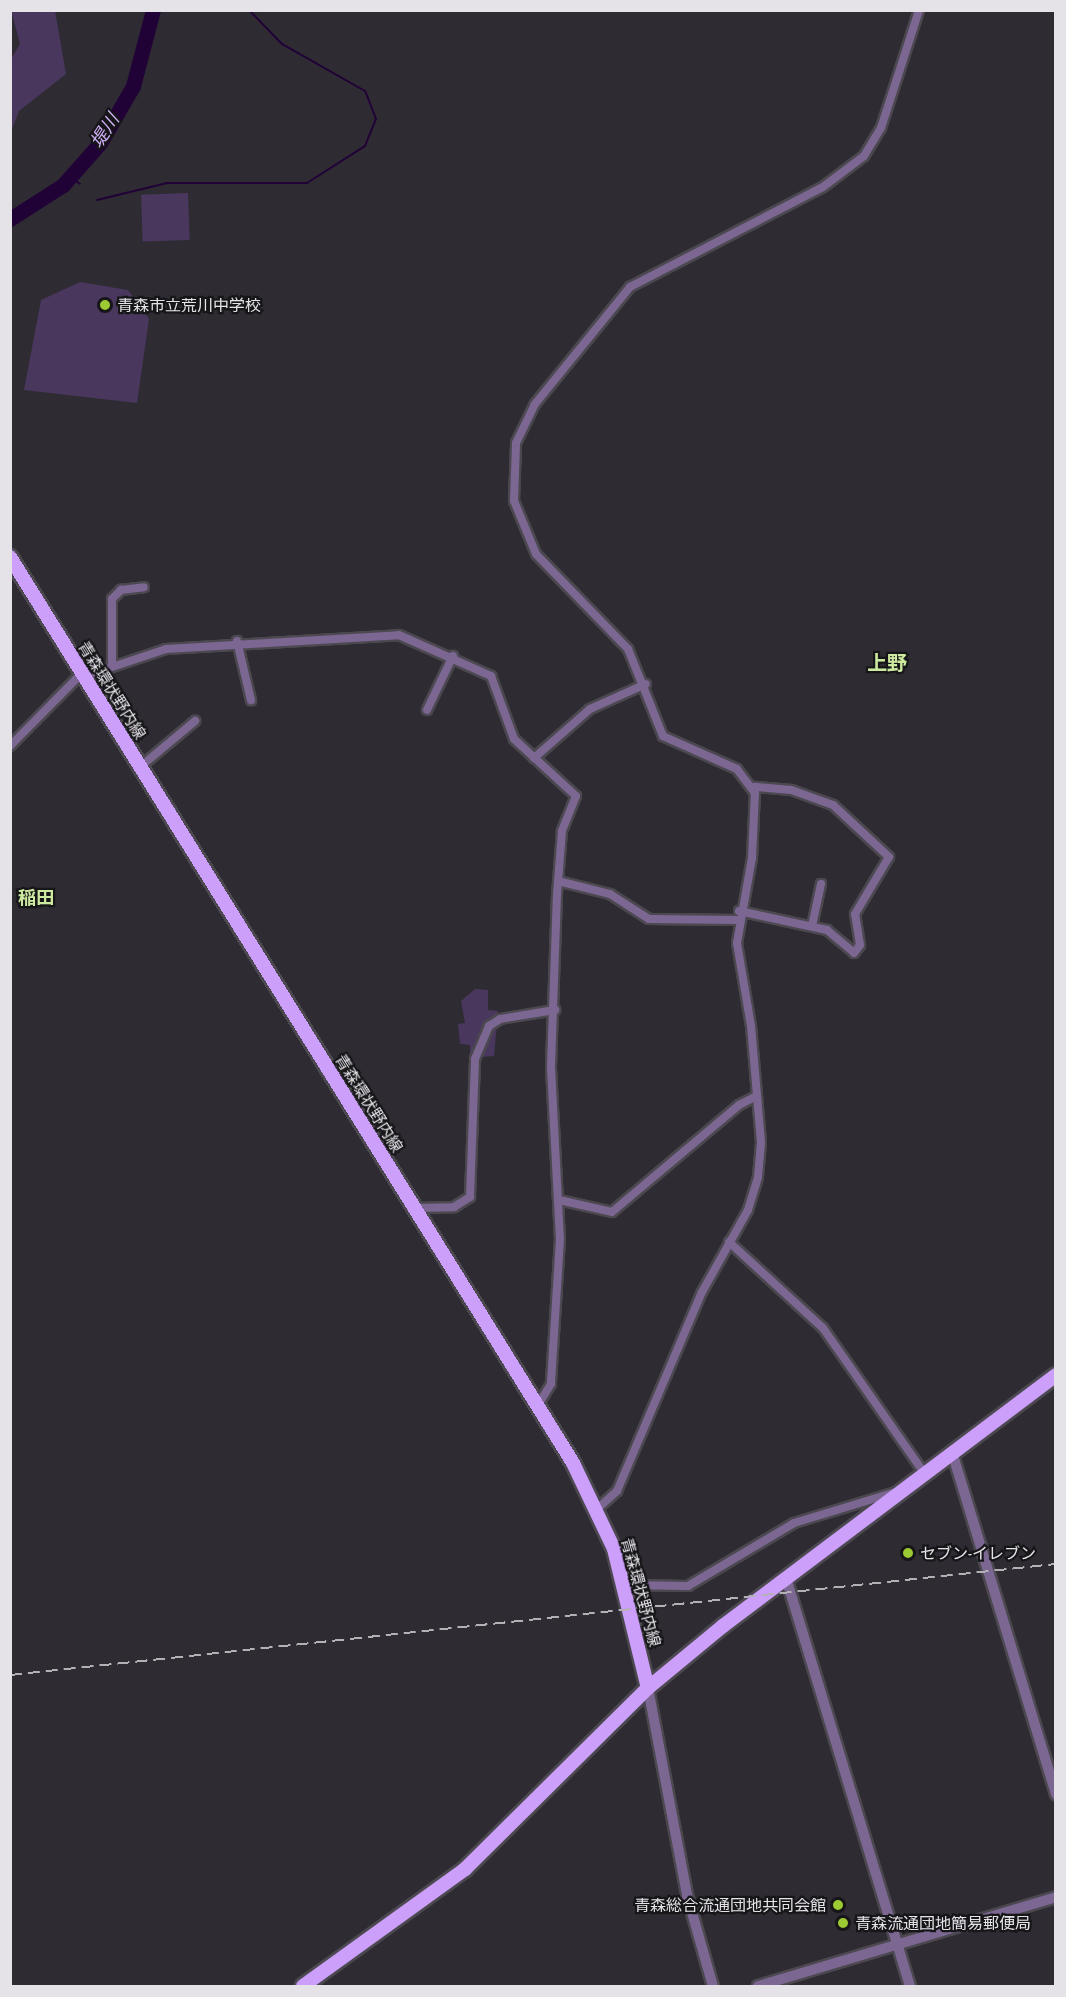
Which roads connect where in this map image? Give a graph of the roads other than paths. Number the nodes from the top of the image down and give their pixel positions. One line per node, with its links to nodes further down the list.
1 (919, 10): 8 (street)
2 (10, 557): 7 (main road, 青森環状野内線)
3 (144, 587): 6 (street)
4 (237, 642): 5 (street); 6 (street); 9 (street)
5 (453, 656): 10 (street); 13 (street)
6 (111, 663): 7 (street)
7 (83, 675): 12 (street); 14 (main road, 青森環状野内線)
8 (646, 684): 13 (street); 15 (street)
9 (251, 700)
10 (426, 711)
11 (195, 721): 14 (street)
12 (10, 746)
13 (534, 758): 16 (street)
14 (140, 767): 23 (main road, 青森環状野内線)
15 (754, 787): 18 (street); 19 (street)
16 (558, 881): 18 (street); 20 (street)
17 (821, 884): 19 (street)
18 (738, 916): 19 (street); 21 (street)
19 (812, 926)
20 (555, 1010): 22 (street); 23 (street)
21 (755, 1097): 22 (street); 24 (street)
22 (559, 1200): 26 (street)
23 (415, 1208): 26 (main road, 青森環状野内線)
24 (729, 1242): 28 (street); 30 (street)
25 (1056, 1375): 27 (main road, 青森環状野内線)
26 (537, 1406): 30 (main road, 青森環状野内線)
27 (952, 1452): 28 (main road, 青森環状野内線); 34 (street)
28 (924, 1473): 29 (main road, 青森環状野内線)
29 (901, 1491): 31 (main road, 青森環状野内線); 32 (street)
30 (597, 1509): 32 (main road, 青森環状野内線)
31 (786, 1578): 33 (main road, 青森環状野内線); 36 (street)
32 (626, 1585): 33 (main road, 青森環状野内線)
33 (648, 1688): 37 (main road, 青森環状野内線); 38 (street)
34 (1056, 1795)
35 (1056, 1897): 36 (street)
36 (897, 1944): 39 (street); 40 (street)
37 (305, 1986)
38 (713, 1986)
39 (758, 1986)
40 (910, 1986)

